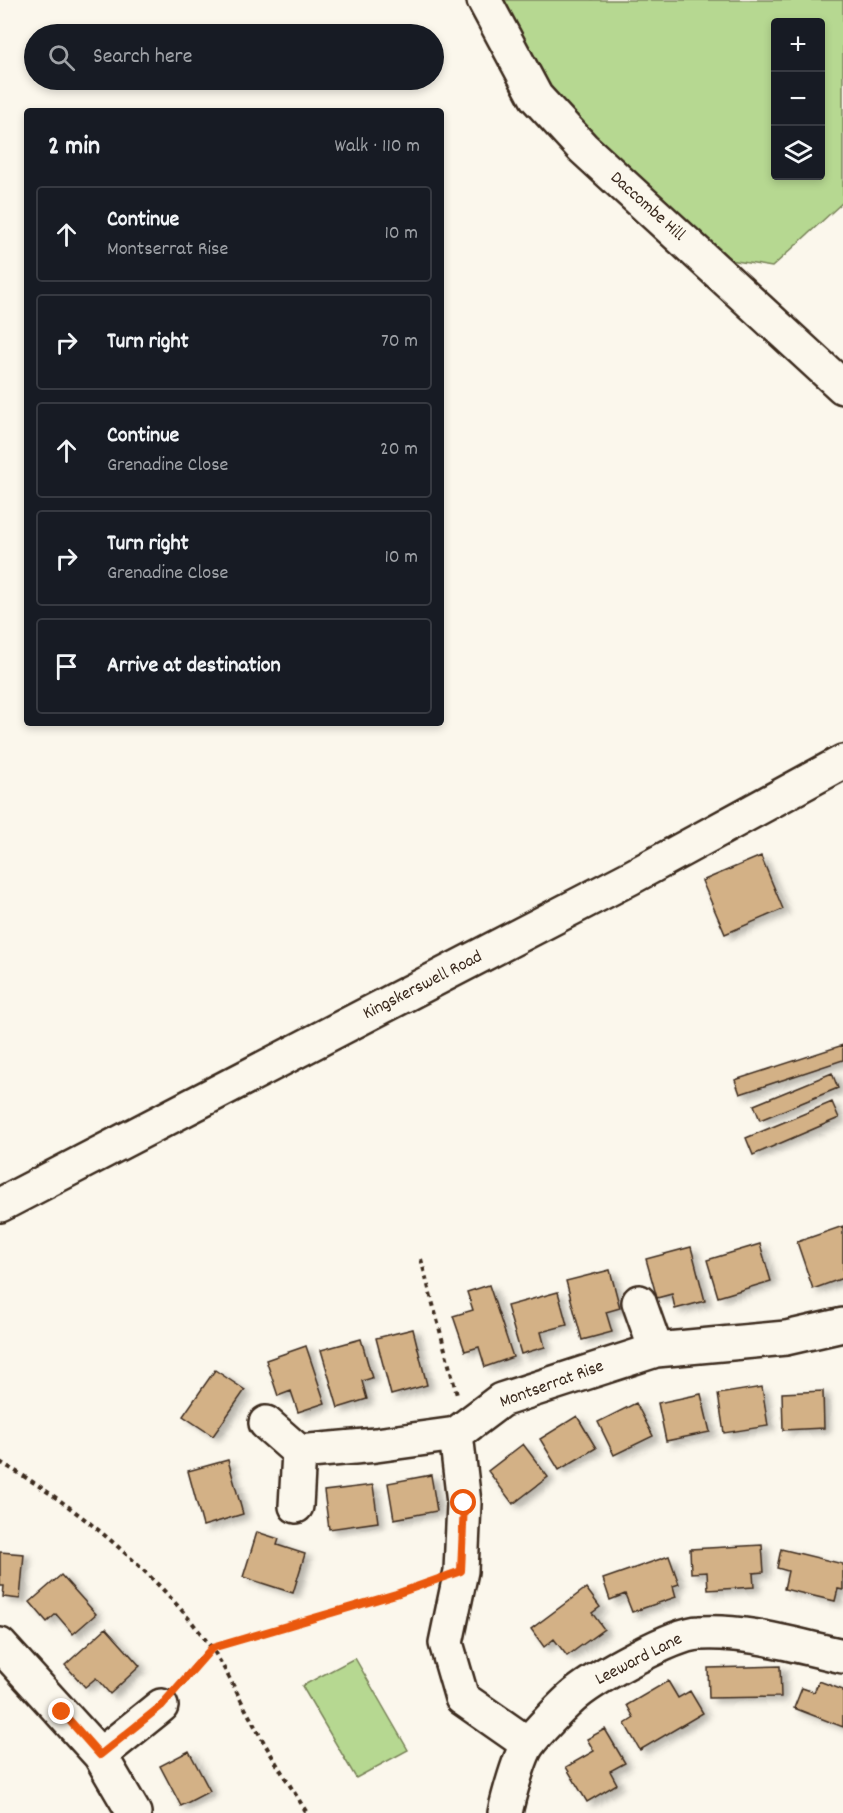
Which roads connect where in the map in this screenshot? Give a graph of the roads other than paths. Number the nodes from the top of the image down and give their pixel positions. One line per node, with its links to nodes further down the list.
1 (484, 0): 2 (street, Daccombe Hill)
2 (843, 387)
3 (843, 762): 4 (street, Kingskerswell Road)
4 (0, 1205)
5 (639, 1302): 7 (street)
6 (843, 1325): 7 (street, Montserrat Rise)
7 (656, 1350): 9 (street, Montserrat Rise)
8 (266, 1423): 10 (street)
9 (464, 1429): 10 (street); 15 (street)
10 (299, 1452): 11 (street)
11 (296, 1506)
12 (0, 1645): 16 (street)
13 (843, 1656): 15 (street, Leeward Lane)
14 (161, 1706): 16 (street)
15 (528, 1744): 18 (street, Leeward Lane)
16 (100, 1755): 17 (street)
17 (134, 1813)
18 (505, 1813)

